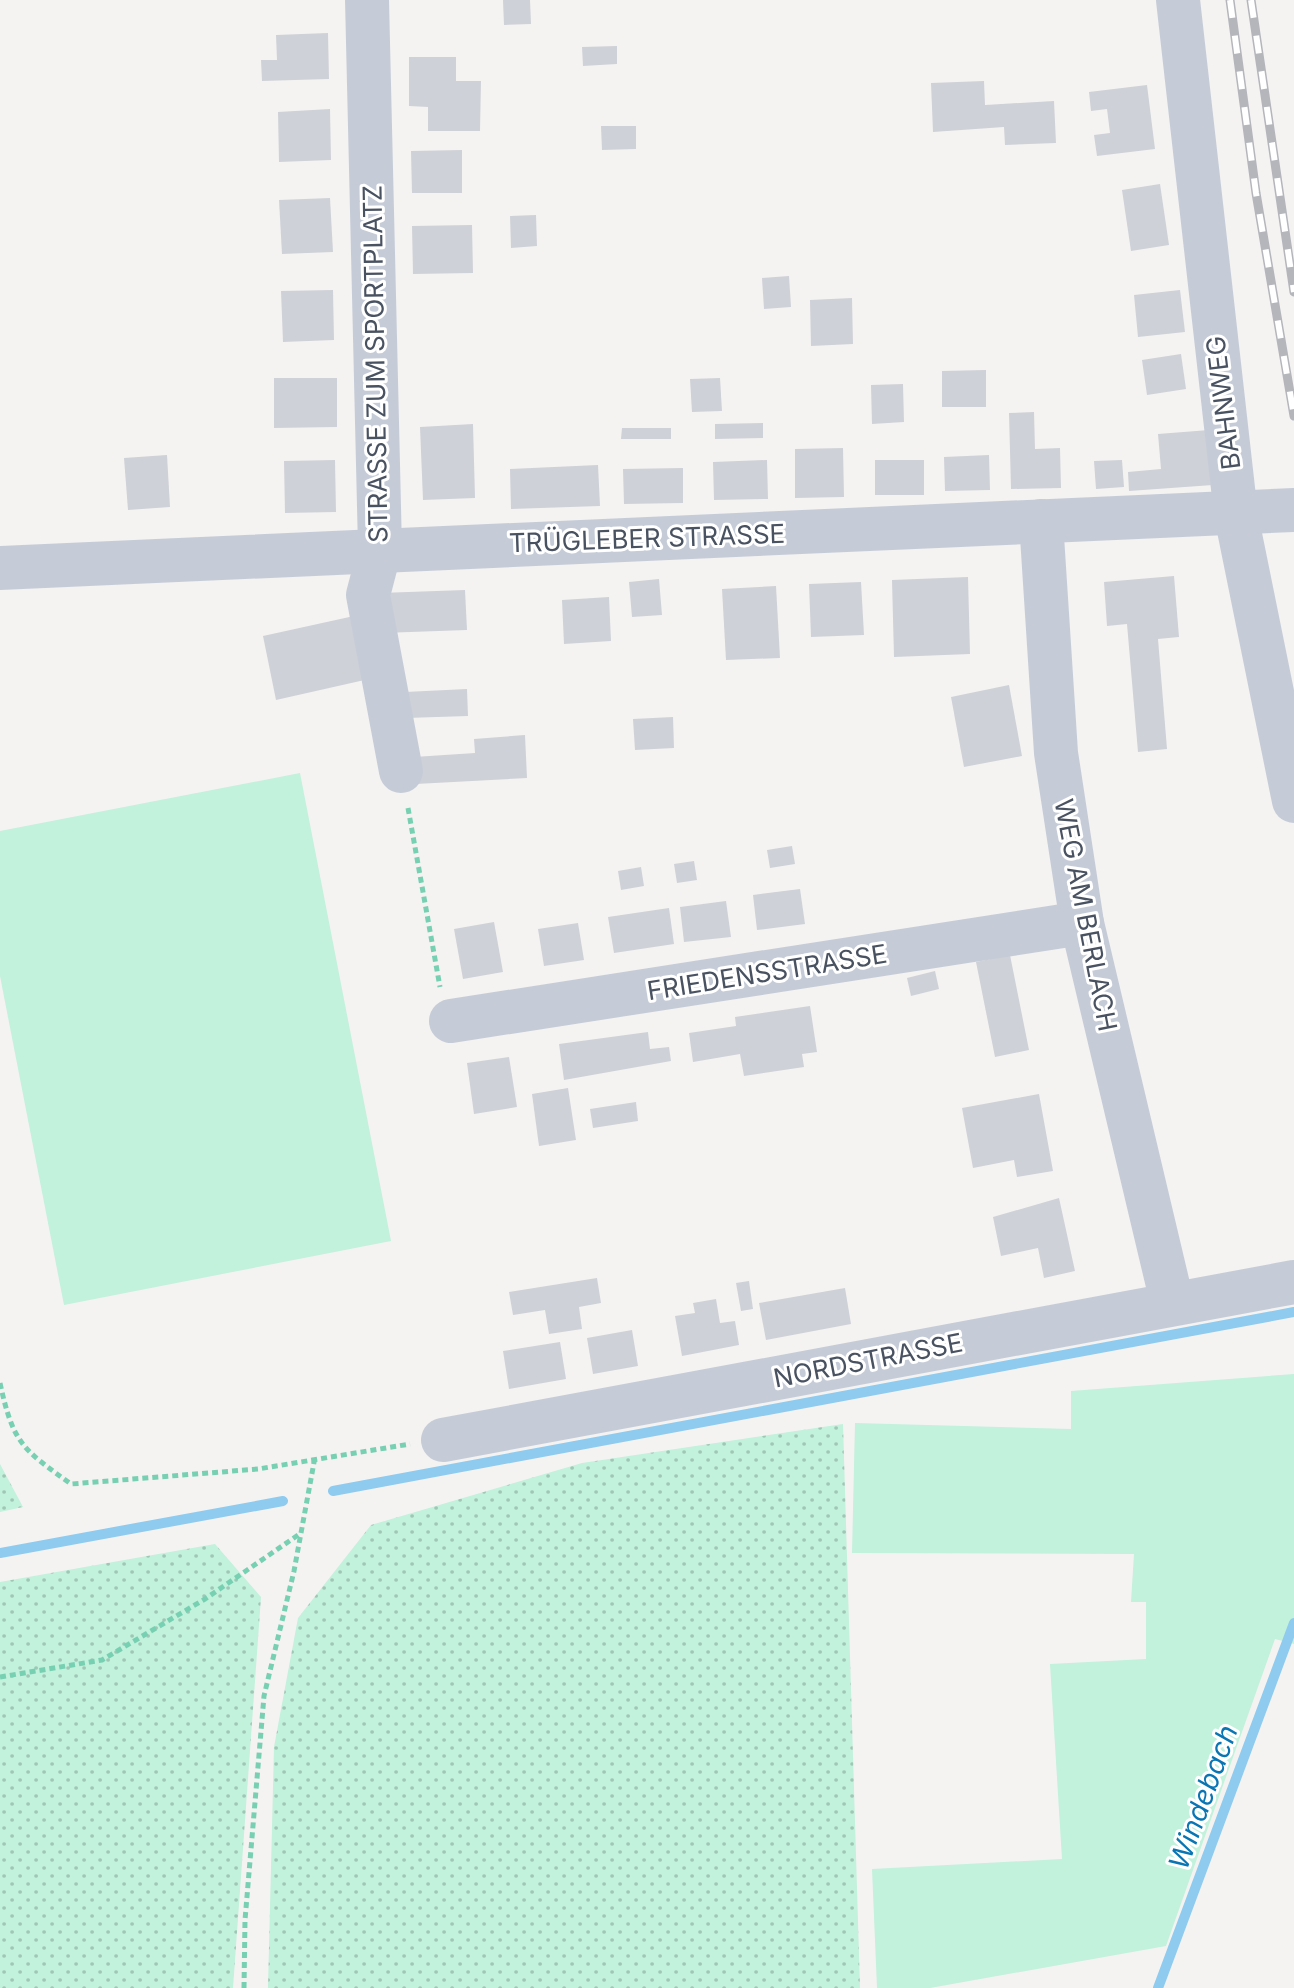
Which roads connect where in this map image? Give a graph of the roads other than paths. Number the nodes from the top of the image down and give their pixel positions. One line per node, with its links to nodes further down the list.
1 (367, 0): 6 (street, STRASSE ZUM SPORTPLATZ)
2 (1178, 0): 4 (street, BAHNWEG)
3 (1294, 510): 4 (street, TRÜGLEBER STRASSE)
4 (1236, 515): 5 (street, TRÜGLEBER STRASSE); 9 (street, BAHNWEG)
5 (1041, 521): 6 (street, TRÜGLEBER STRASSE); 10 (street, WEG AM BERLACH)
6 (380, 549): 7 (street, TRÜGLEBER STRASSE); 8 (street, STRASSE ZUM SPORTPLATZ)
7 (0, 568)
8 (401, 771)
9 (1294, 801)
10 (1082, 923): 11 (street, FRIEDENSSTRASSE); 13 (street, WEG AM BERLACH)
11 (451, 1021)
12 (1294, 1282): 13 (street, NORDSTRASSE)
13 (1172, 1302): 14 (street, NORDSTRASSE)
14 (443, 1440)

